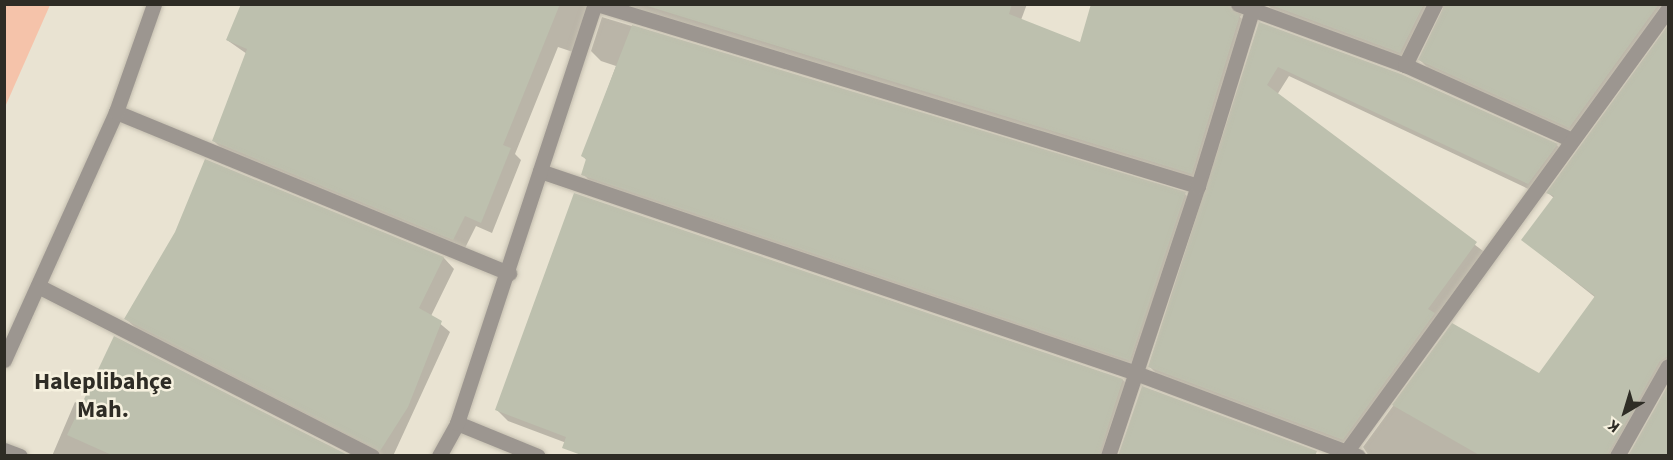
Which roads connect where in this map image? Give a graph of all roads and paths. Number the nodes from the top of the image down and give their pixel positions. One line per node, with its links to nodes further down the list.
1 (154, 4): 7 (street)
2 (596, 4): 9 (street); 10 (street)
3 (1435, 4): 6 (street)
4 (1248, 6): 6 (street); 10 (street)
5 (1668, 9): 8 (street)
6 (1405, 65): 8 (street)
7 (116, 112): 11 (street); 12 (street)
8 (1570, 139): 18 (street)
9 (540, 171): 11 (street); 15 (street)
10 (1198, 186): 15 (street)
11 (509, 273): 16 (street)
12 (38, 286): 13 (street); 20 (street)
13 (4, 360)
14 (1668, 366): 24 (street)
15 (1133, 372): 18 (street); 23 (street)
16 (457, 423): 21 (street); 22 (street)
17 (4, 450): 19 (street)
18 (1348, 454)
19 (20, 456)
20 (372, 456)
21 (439, 456)
22 (538, 456)
23 (1108, 456)
24 (1617, 456)

